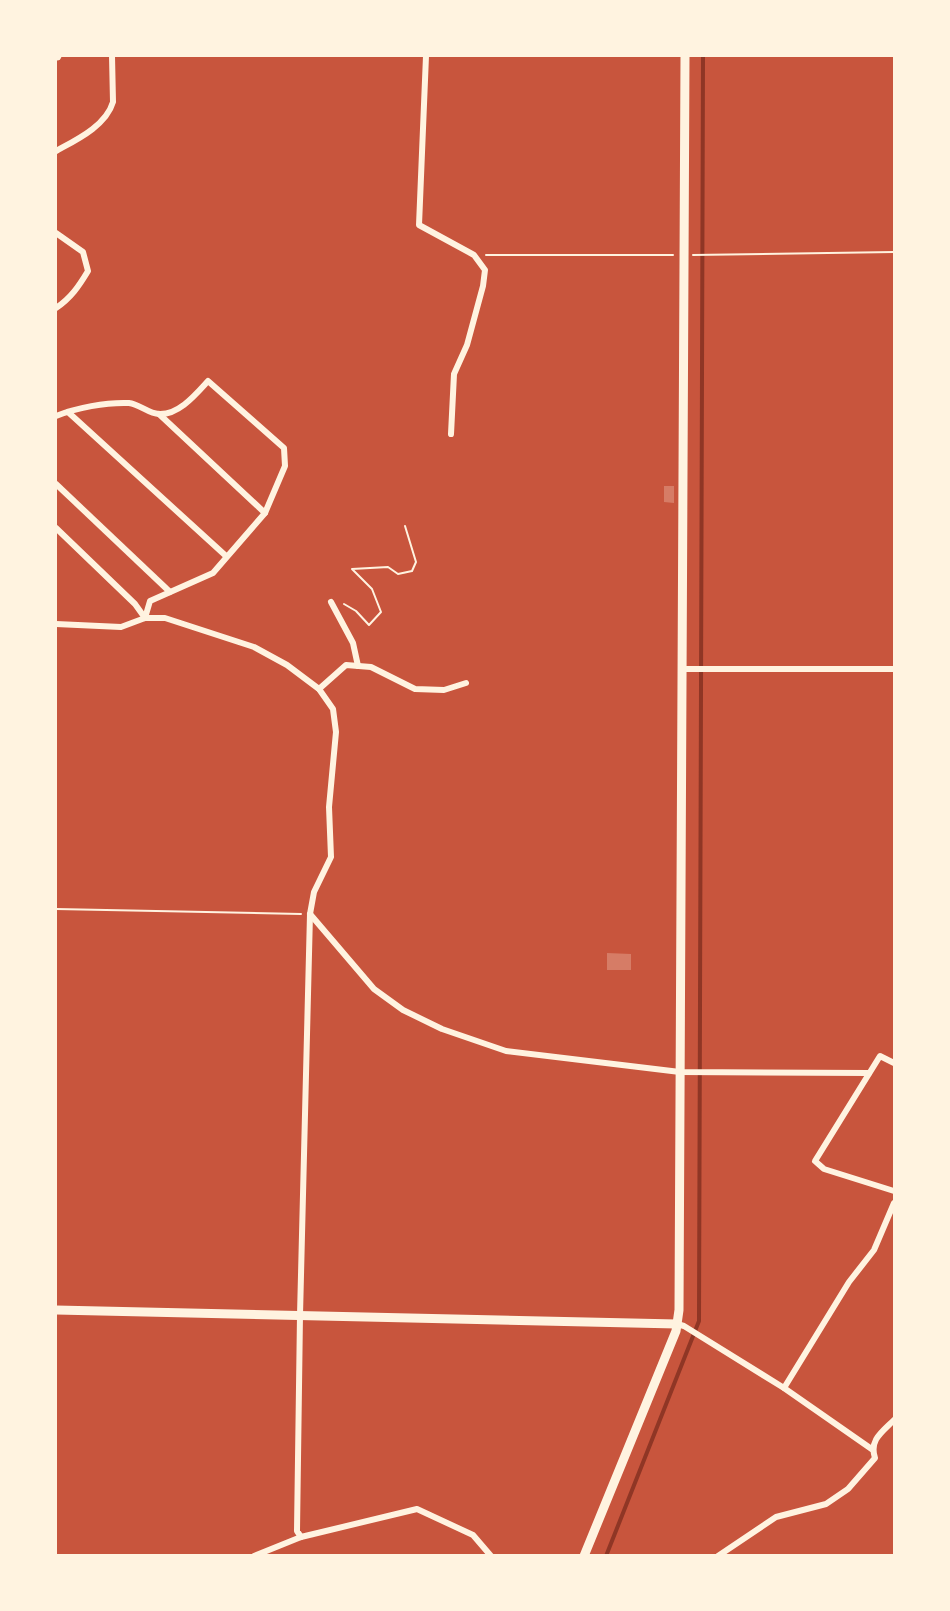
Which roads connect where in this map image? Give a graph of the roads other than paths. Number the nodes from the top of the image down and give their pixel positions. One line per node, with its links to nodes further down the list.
1 (112, 56): 4 (street)
2 (426, 56): 10 (street)
3 (685, 56): 20 (street)
4 (56, 151)
5 (56, 233): 6 (street)
6 (56, 308)
7 (68, 412): 8 (street); 9 (street); 14 (street)
8 (159, 414): 12 (street); 12 (street)
9 (56, 416)
10 (451, 434)
11 (56, 484): 15 (street)
12 (265, 513): 14 (street)
13 (56, 528): 17 (street)
14 (226, 556): 15 (street)
15 (170, 592): 17 (street)
16 (331, 602): 19 (street)
17 (145, 618): 18 (street); 23 (street)
18 (56, 624)
19 (358, 666): 22 (street); 23 (street)
20 (682, 669): 21 (street); 26 (street)
21 (894, 669)
22 (466, 683)
23 (319, 689): 24 (street)
24 (310, 914): 26 (street); 31 (street)
25 (894, 1063): 27 (street)
26 (680, 1072): 27 (street); 32 (street)
27 (869, 1073): 28 (street)
28 (894, 1191)
29 (894, 1203): 33 (street)
30 (56, 1310): 31 (street)
31 (300, 1315): 32 (street); 36 (street)
32 (680, 1325): 33 (street); 39 (street)
33 (784, 1388): 35 (street)
34 (894, 1420): 35 (street)
35 (873, 1450): 40 (street)
36 (301, 1537): 37 (street); 38 (street)
37 (254, 1556)
38 (491, 1556)
39 (584, 1556)
40 (718, 1556)

